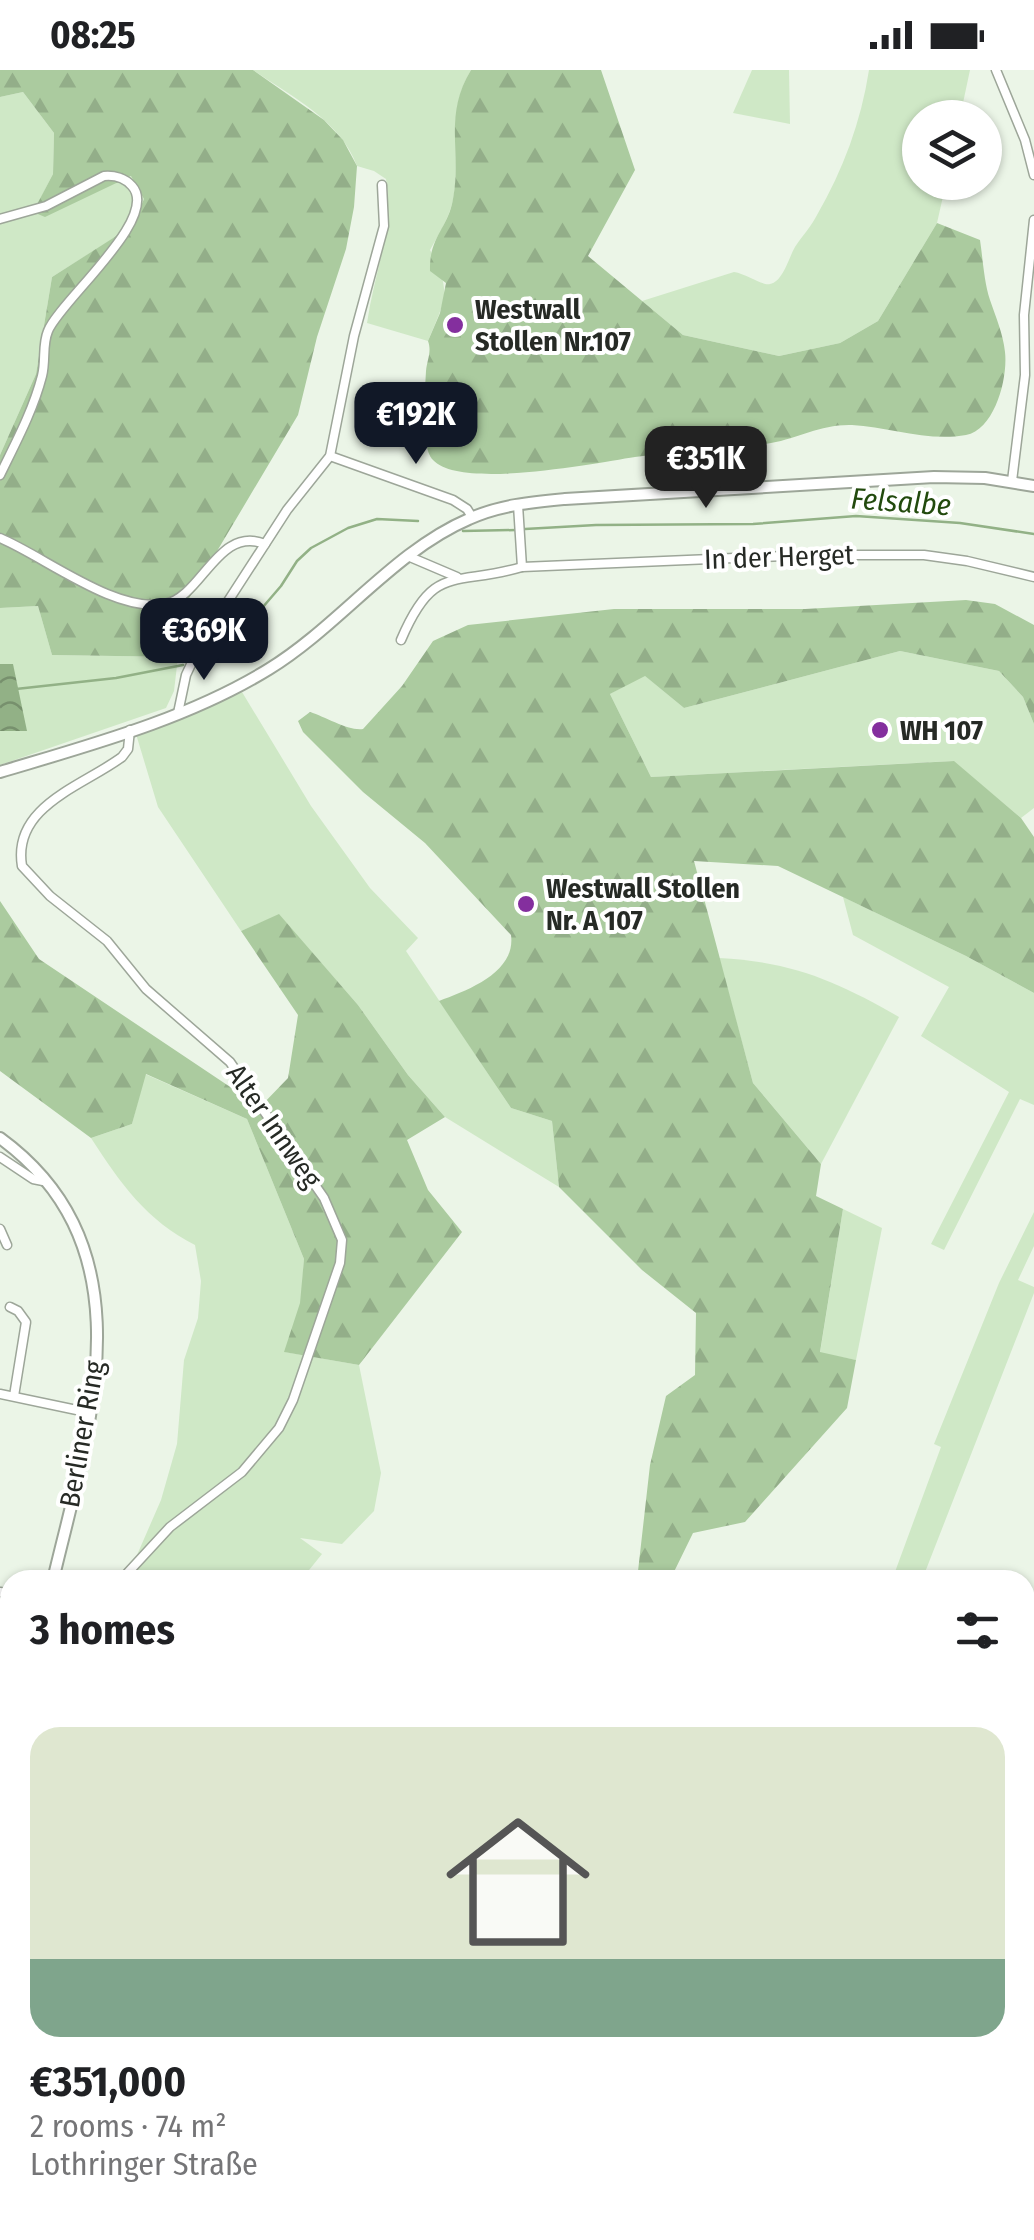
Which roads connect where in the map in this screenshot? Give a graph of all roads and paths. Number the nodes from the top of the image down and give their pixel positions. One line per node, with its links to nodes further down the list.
1 (996, 70): 2 (street)
2 (1034, 174)
3 (382, 185): 6 (street)
4 (0, 219): 7 (street)
5 (1034, 220): 8 (street)
6 (330, 456): 11 (street); 13 (street)
7 (0, 476)
8 (1012, 481): 9 (main road); 10 (main road)
9 (1034, 486)
10 (518, 504): 11 (main road); 15 (street)
11 (472, 517): 14 (main road)
12 (0, 538): 13 (street)
13 (266, 544): 19 (street)
14 (410, 557): 16 (street, In der Herget); 19 (main road)
15 (522, 567): 16 (street, In der Herget); 17 (street, In der Herget)
16 (457, 577): 18 (street)
17 (1034, 577)
18 (401, 640)
19 (178, 713): 20 (main road)
20 (130, 730): 21 (main road); 32 (street, Alter Innweg)
21 (0, 772)
22 (0, 1138): 24 (main road, Berliner Ring)
23 (0, 1157): 24 (street)
24 (46, 1181): 30 (main road, Berliner Ring)
25 (0, 1229): 26 (street)
26 (7, 1245)
27 (10, 1307): 29 (street)
28 (0, 1394): 29 (street)
29 (14, 1396): 30 (street)
30 (91, 1413): 31 (main road, Berliner Ring)
31 (55, 1570)
32 (131, 1570)

